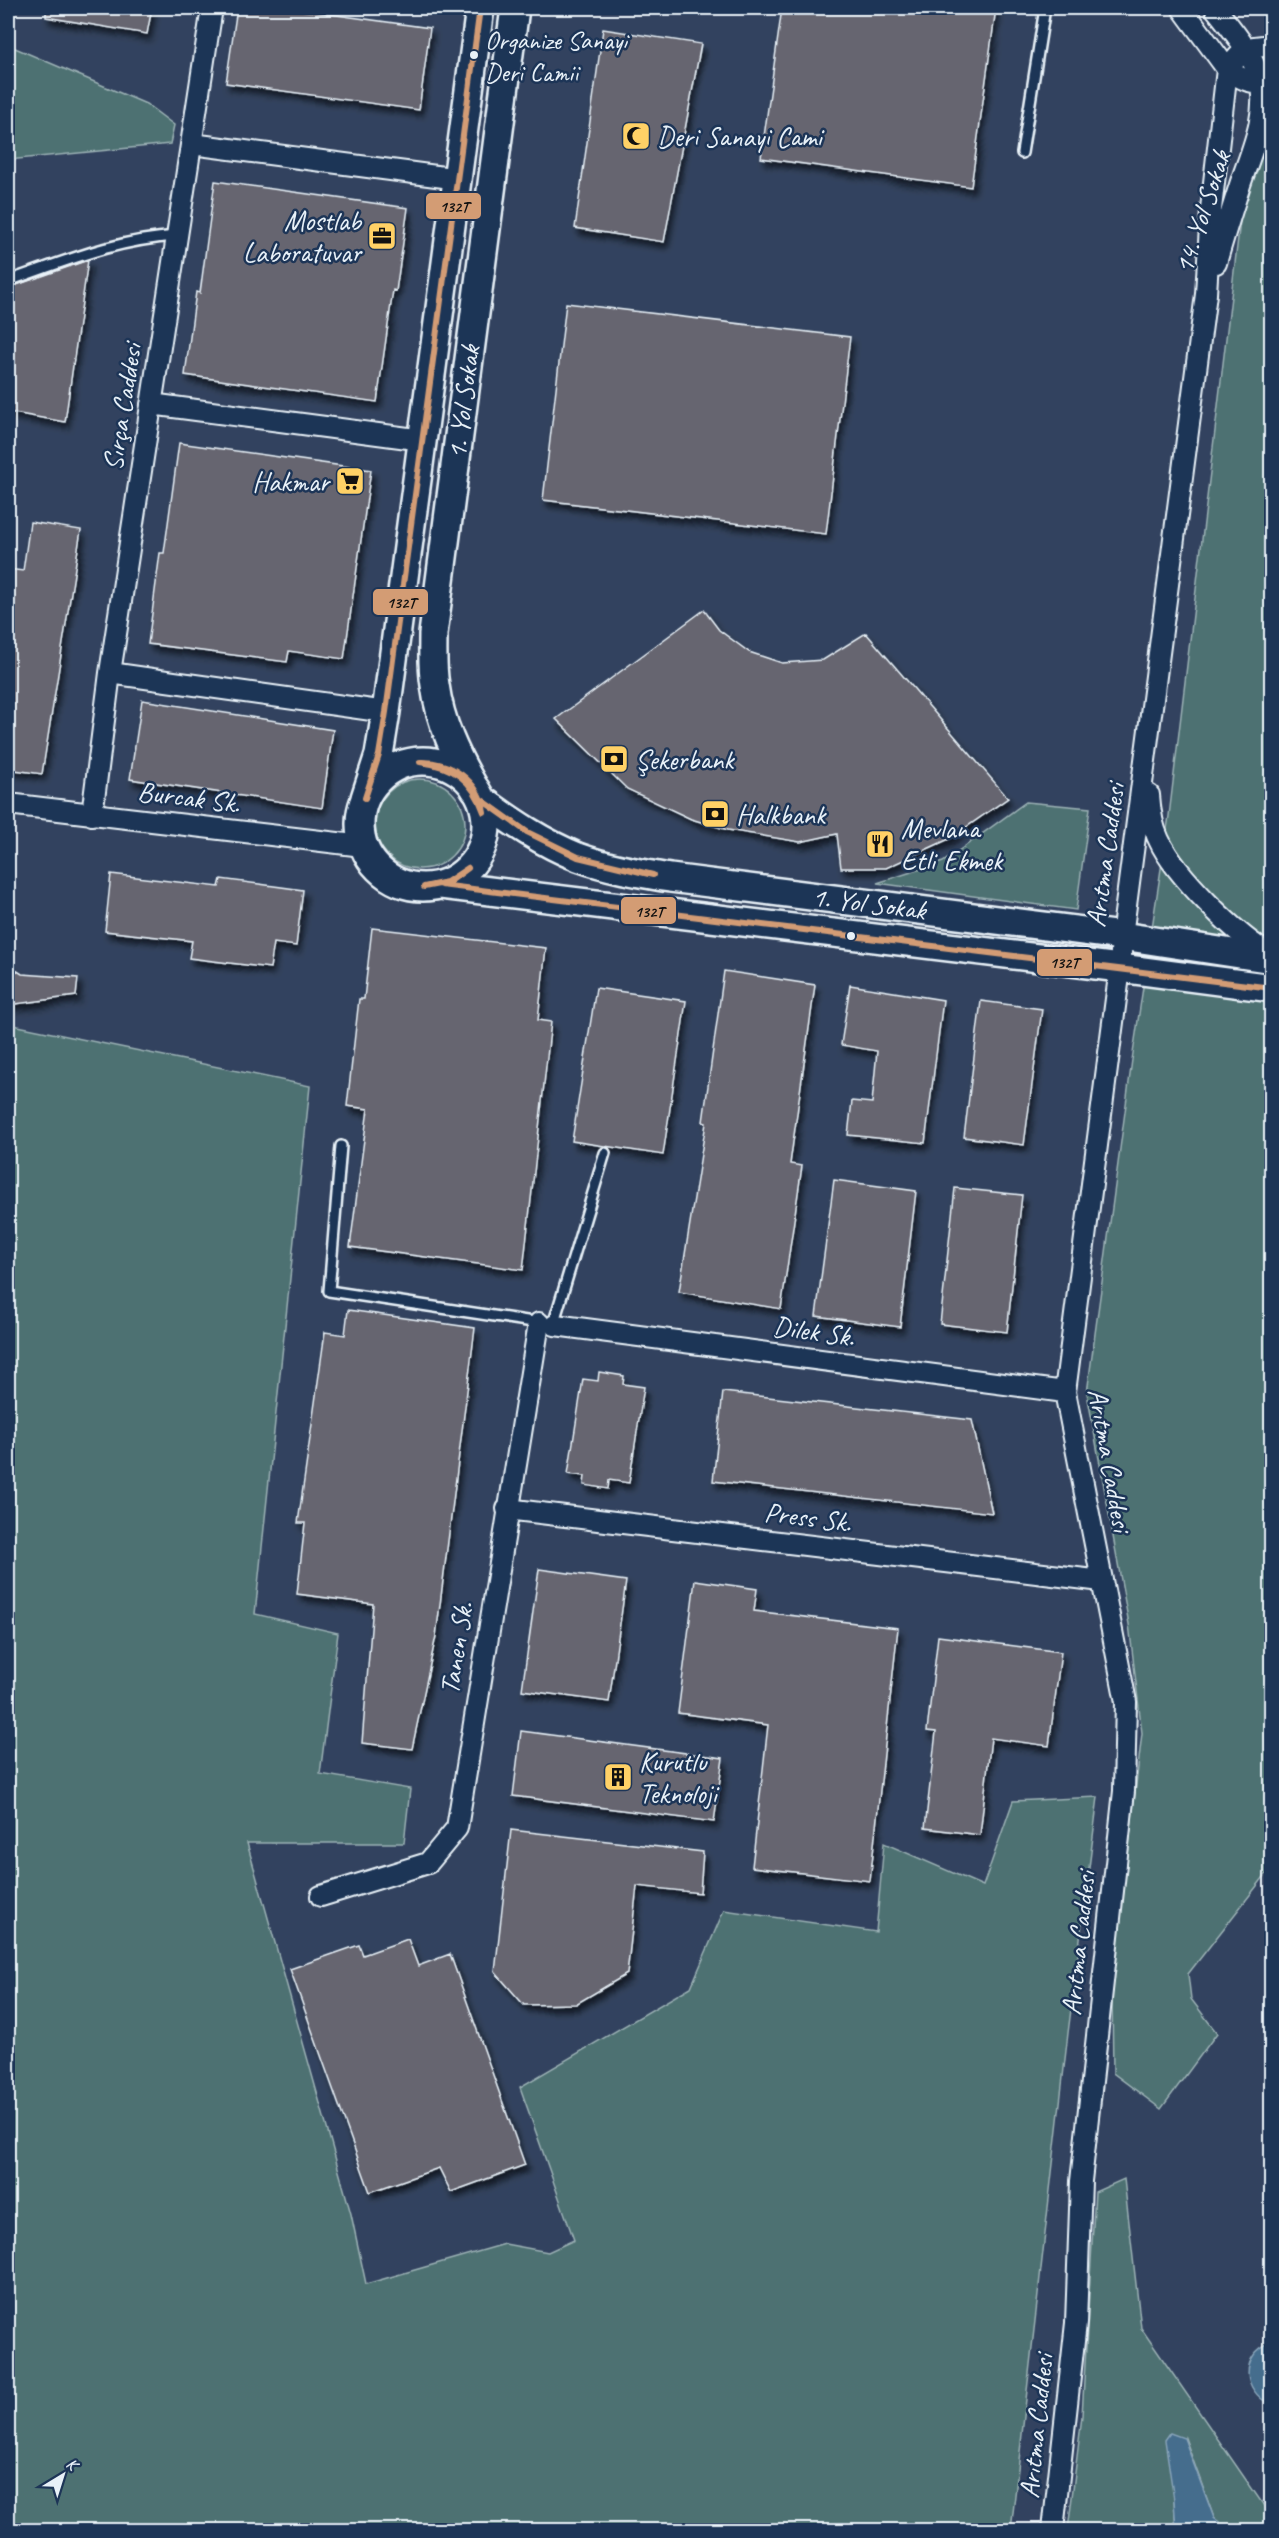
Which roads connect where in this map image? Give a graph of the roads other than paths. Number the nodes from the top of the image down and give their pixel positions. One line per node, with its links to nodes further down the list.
1 (212, 8): 11 (street, Sırça Caddesi)
2 (480, 8): 13 (main road, 1. Yol Sokak)
3 (514, 8): 22 (main road, 1. Yol Sokak)
4 (1045, 8): 12 (lane)
5 (1182, 8): 9 (street)
6 (1215, 8): 8 (street, 14. Yol Sokak)
7 (1272, 45): 8 (street)
8 (1246, 48): 9 (street); 10 (street, 14. Yol Sokak)
9 (1227, 69): 10 (street); 16 (street, 14. Yol Sokak)
10 (1266, 81): 16 (street, 14. Yol Sokak)
11 (192, 144): 13 (street); 14 (street, Sırça Caddesi)
12 (1022, 153)
13 (459, 179): 18 (main road, 1. Yol Sokak)
14 (177, 236): 15 (lane); 17 (street, Sırça Caddesi)
15 (8, 281)
16 (1206, 294): 21 (street, Arıtma Caddesi)
17 (152, 404): 18 (street); 19 (street, Sırça Caddesi)
18 (423, 440): 20 (main road, 1. Yol Sokak)
19 (110, 673): 20 (street); 25 (street, Sırça Caddesi)
20 (386, 712): 23 (main road, 1. Yol Sokak)
21 (1147, 756): 28 (street, Arıtma Caddesi); 29 (street)
22 (478, 794): 23 (main road, 1. Yol Sokak); 27 (main road, 1. Yol Sokak); 28 (main road, 1. Yol Sokak)
23 (365, 798): 26 (main road, 1. Yol Sokak)
24 (8, 804): 25 (street, Burcak Sk.)
25 (92, 815): 26 (street, Burcak Sk.)
26 (363, 846): 27 (main road, 1. Yol Sokak)
27 (441, 885): 30 (main road, 1. Yol Sokak)
28 (1122, 936): 29 (main road, 1. Yol Sokak); 30 (street, Arıtma Caddesi)
29 (1272, 958)
30 (1120, 968): 31 (main road, 1. Yol Sokak); 35 (street, Arıtma Caddesi)
31 (1272, 988)
32 (341, 1146): 34 (lane)
33 (605, 1153): 34 (lane)
34 (547, 1324): 35 (street, Dilek Sk.); 36 (street, Tanen Sk.)
35 (1065, 1392): 37 (street, Arıtma Caddesi)
36 (507, 1509): 37 (street, Press Sk.); 38 (street, Tanen Sk.)
37 (1102, 1581): 39 (street, Arıtma Caddesi)
38 (321, 1896)
39 (1053, 2530)

